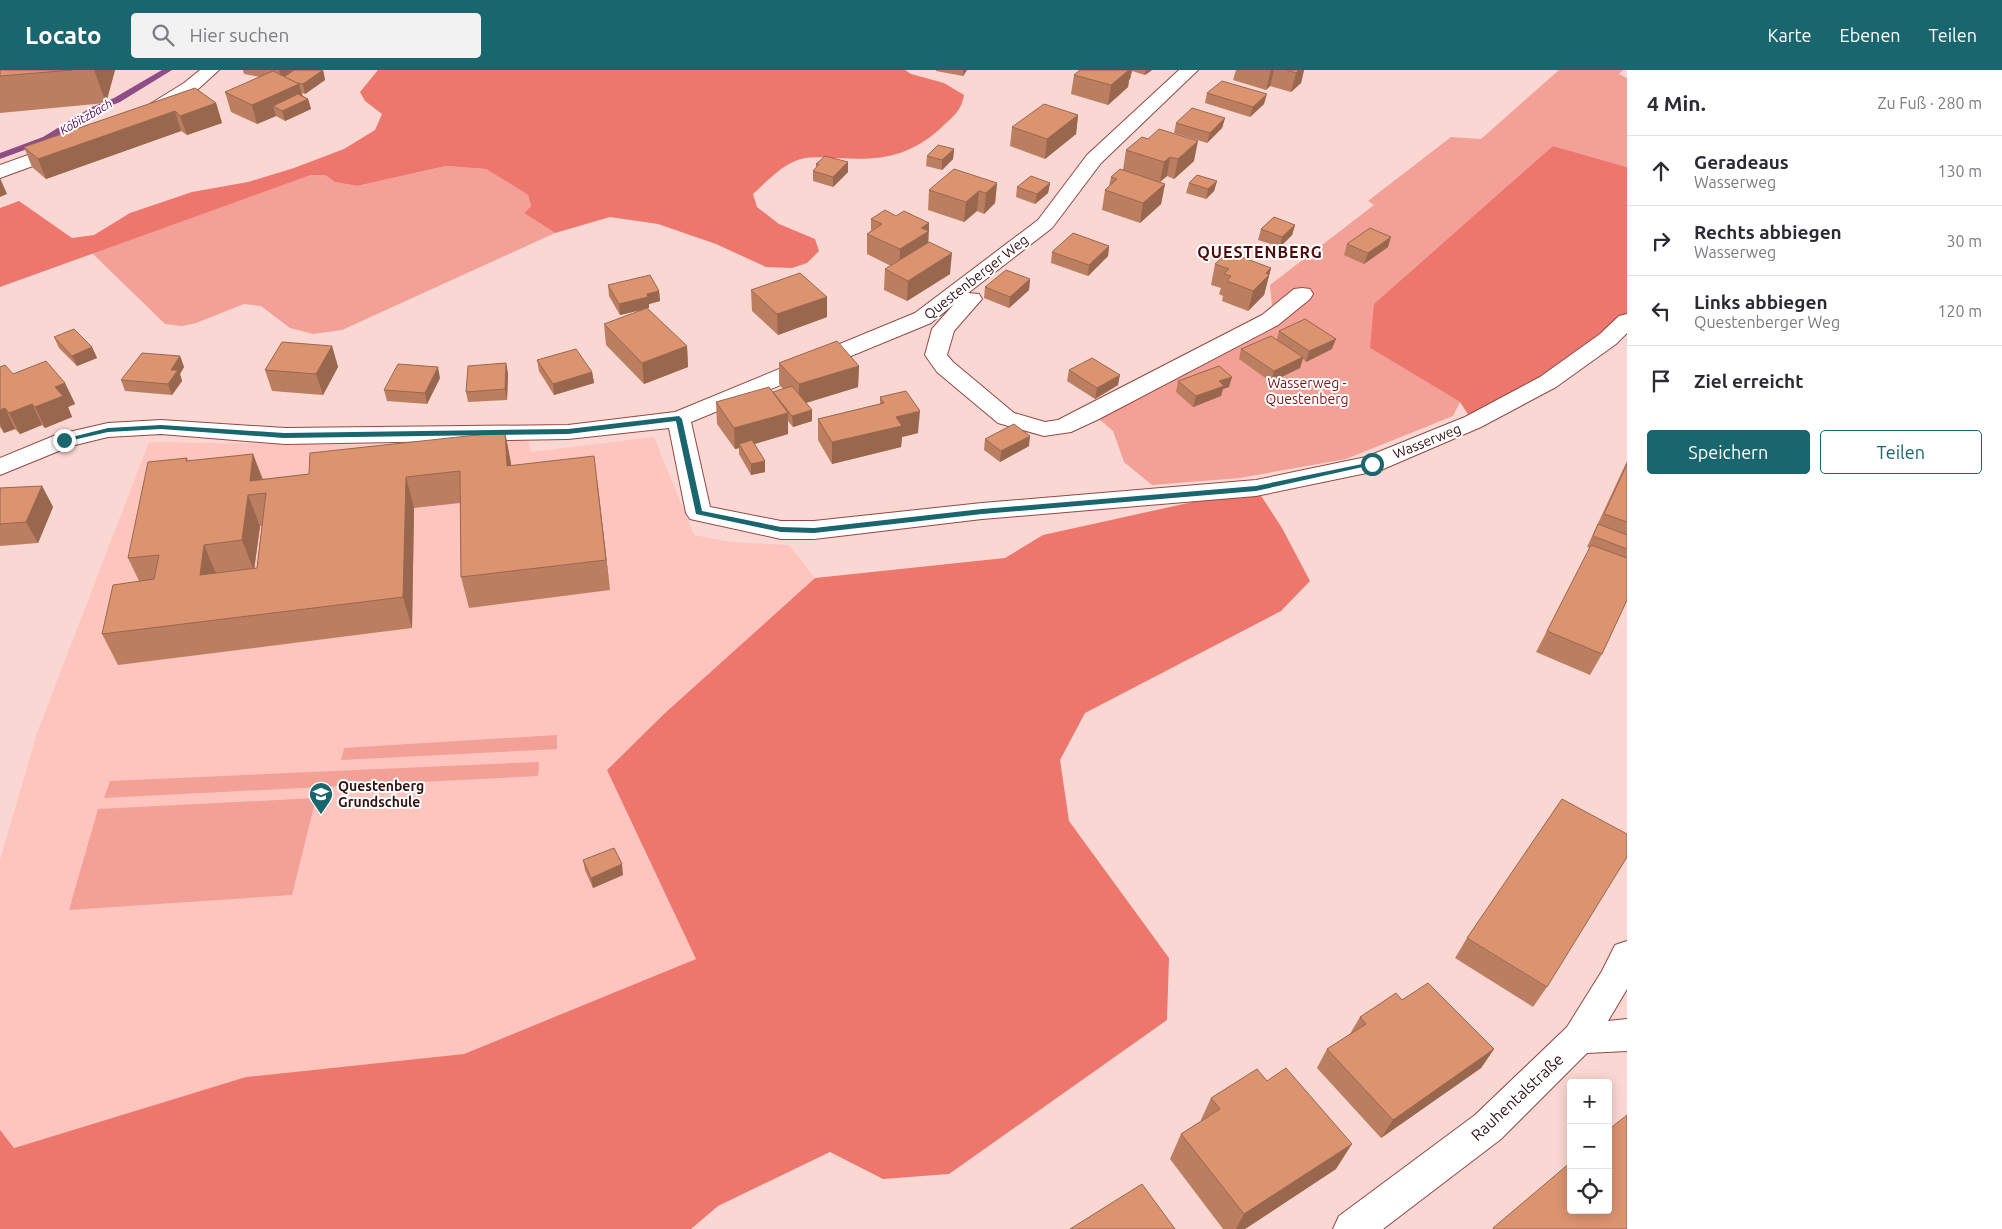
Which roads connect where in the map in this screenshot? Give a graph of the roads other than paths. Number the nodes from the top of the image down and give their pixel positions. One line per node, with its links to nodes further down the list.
1 (210, 70): 3 (street)
2 (1189, 70): 6 (street, Questenberger Weg)
3 (132, 122)
4 (80, 142): 5 (street)
5 (0, 172)
6 (996, 260): 7 (street); 9 (street, Questenberger Weg)
7 (1302, 294)
8 (1627, 321): 9 (street, Wasserweg)
9 (679, 419): 10 (street, Questenberger Weg)
10 (0, 467)
11 (1627, 955): 13 (street, Rauhentalstraße)
12 (1627, 1035): 13 (street)
13 (1579, 1038): 14 (street, Rauhentalstraße)
14 (1352, 1229)

